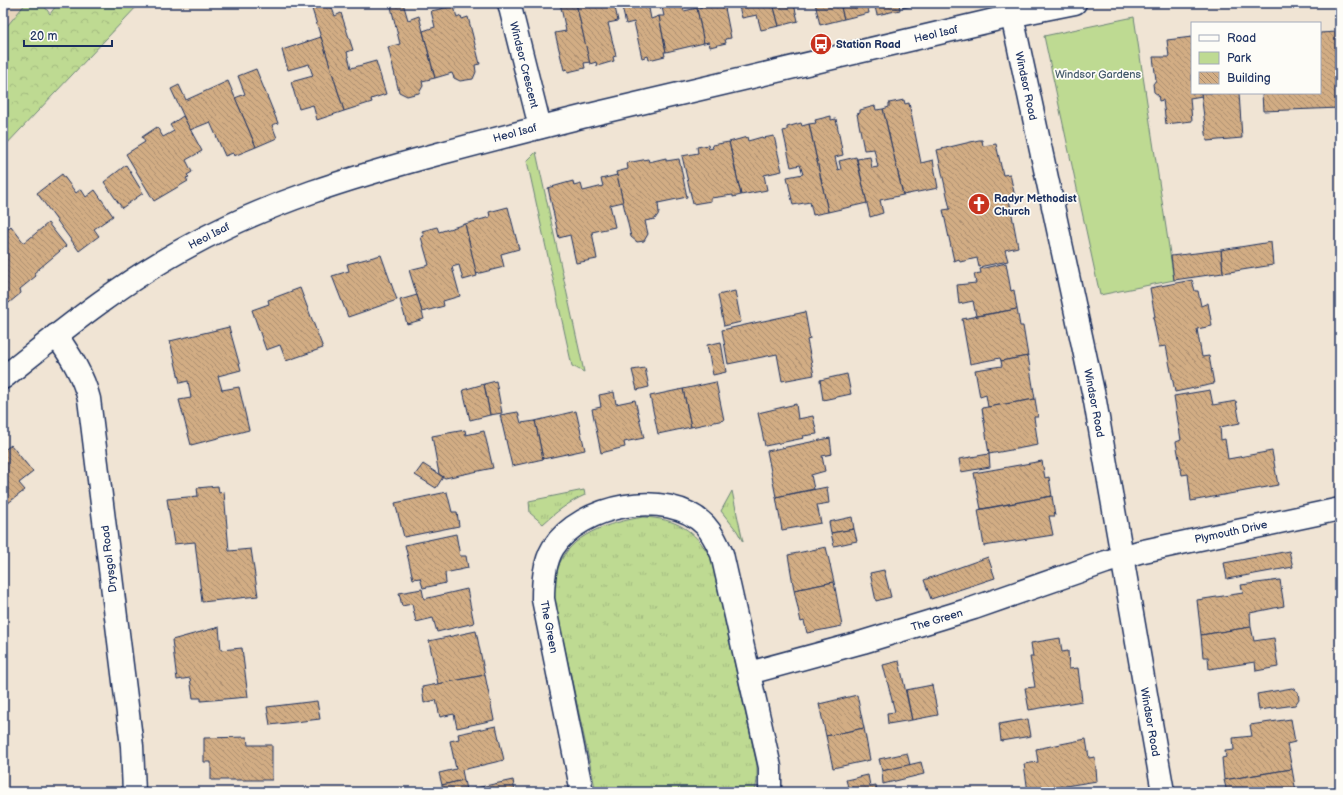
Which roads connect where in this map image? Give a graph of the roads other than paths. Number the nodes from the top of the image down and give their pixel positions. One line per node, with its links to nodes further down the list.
1 (509, 3): 4 (street, Windsor Crescent)
2 (1075, 3): 3 (street, Heol Isaf)
3 (1017, 11): 4 (street, Heol Isaf); 8 (street, Windsor Road)
4 (540, 127): 5 (street, Heol Isaf)
5 (56, 335): 6 (street, Heol Isaf); 10 (street, Drysgol Road)
6 (3, 378)
7 (1340, 509): 8 (street, Plymouth Drive)
8 (1122, 557): 9 (street, The Green); 13 (street, Windsor Road)
9 (749, 673): 11 (street, The Green); 12 (street, The Green)
10 (134, 792)
11 (582, 792)
12 (770, 792)
13 (1162, 792)

